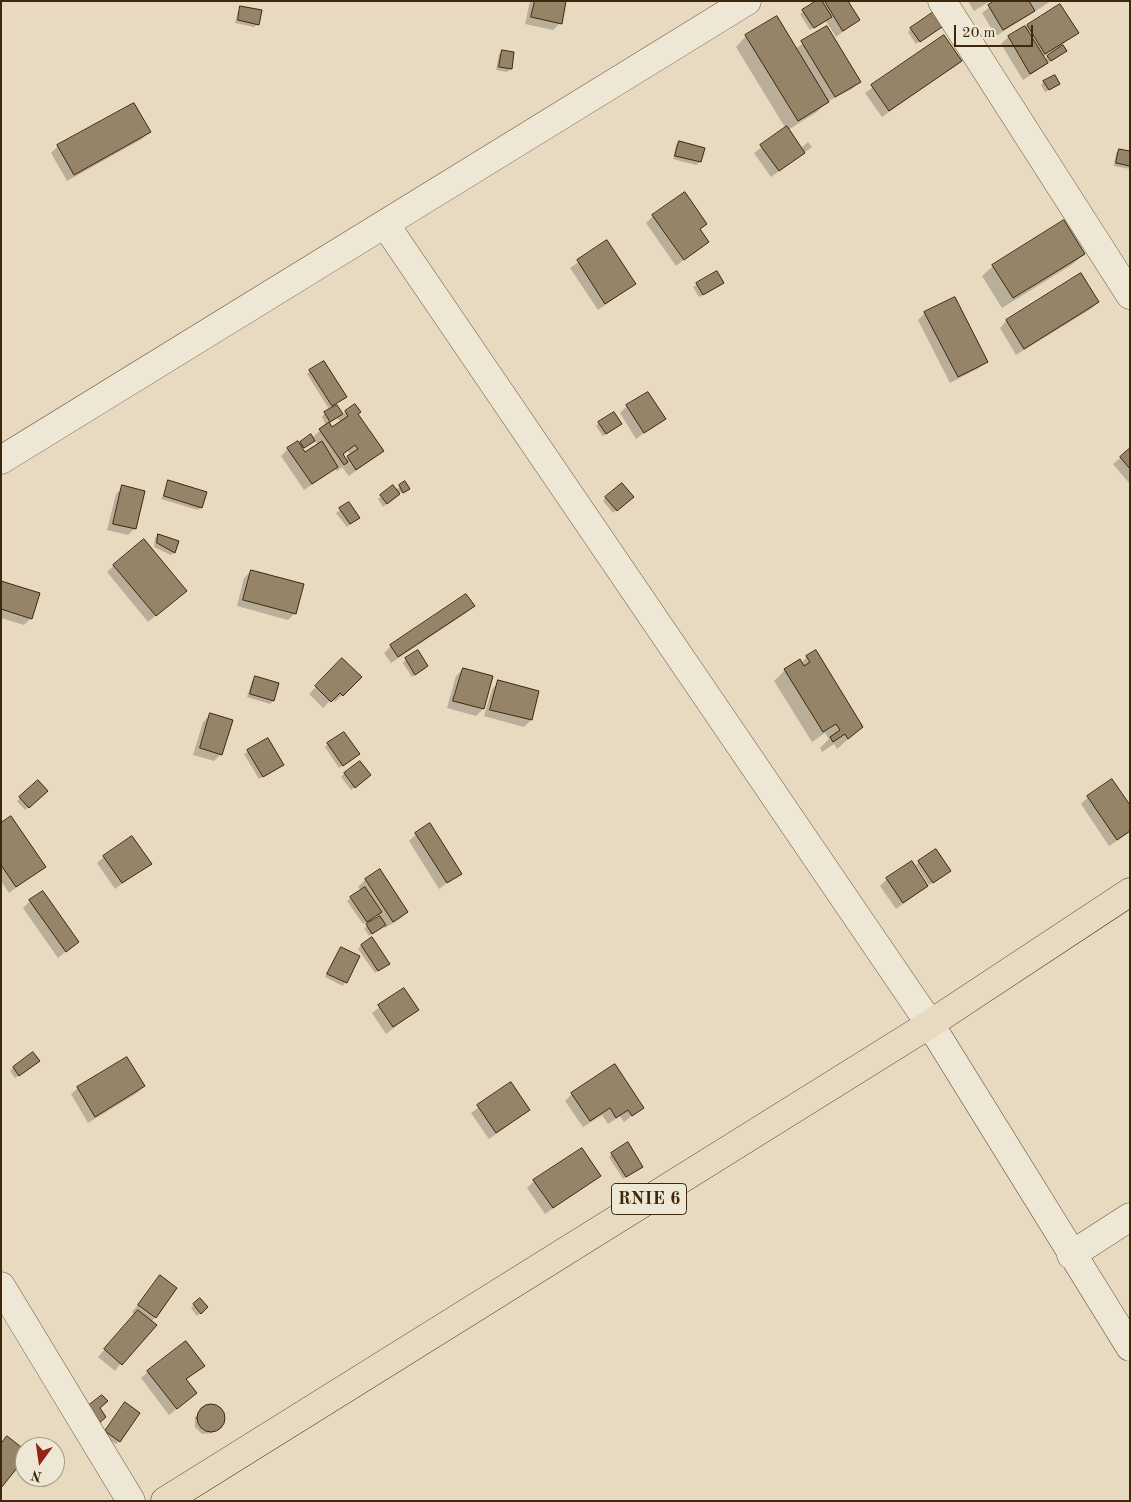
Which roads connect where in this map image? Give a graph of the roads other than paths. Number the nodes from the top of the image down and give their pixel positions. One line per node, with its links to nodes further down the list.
1 (746, 1): 3 (street)
2 (942, 1): 4 (street)
3 (385, 224): 5 (street); 7 (street)
4 (1130, 295)
5 (1, 460)
6 (1130, 892): 7 (main road, RNIE 6)
7 (930, 1024): 9 (street); 13 (main road, RNIE 6)
8 (1130, 1217): 9 (street)
9 (1071, 1254): 11 (street)
10 (1, 1286): 12 (street)
11 (1130, 1347)
12 (131, 1501)
13 (164, 1501)

